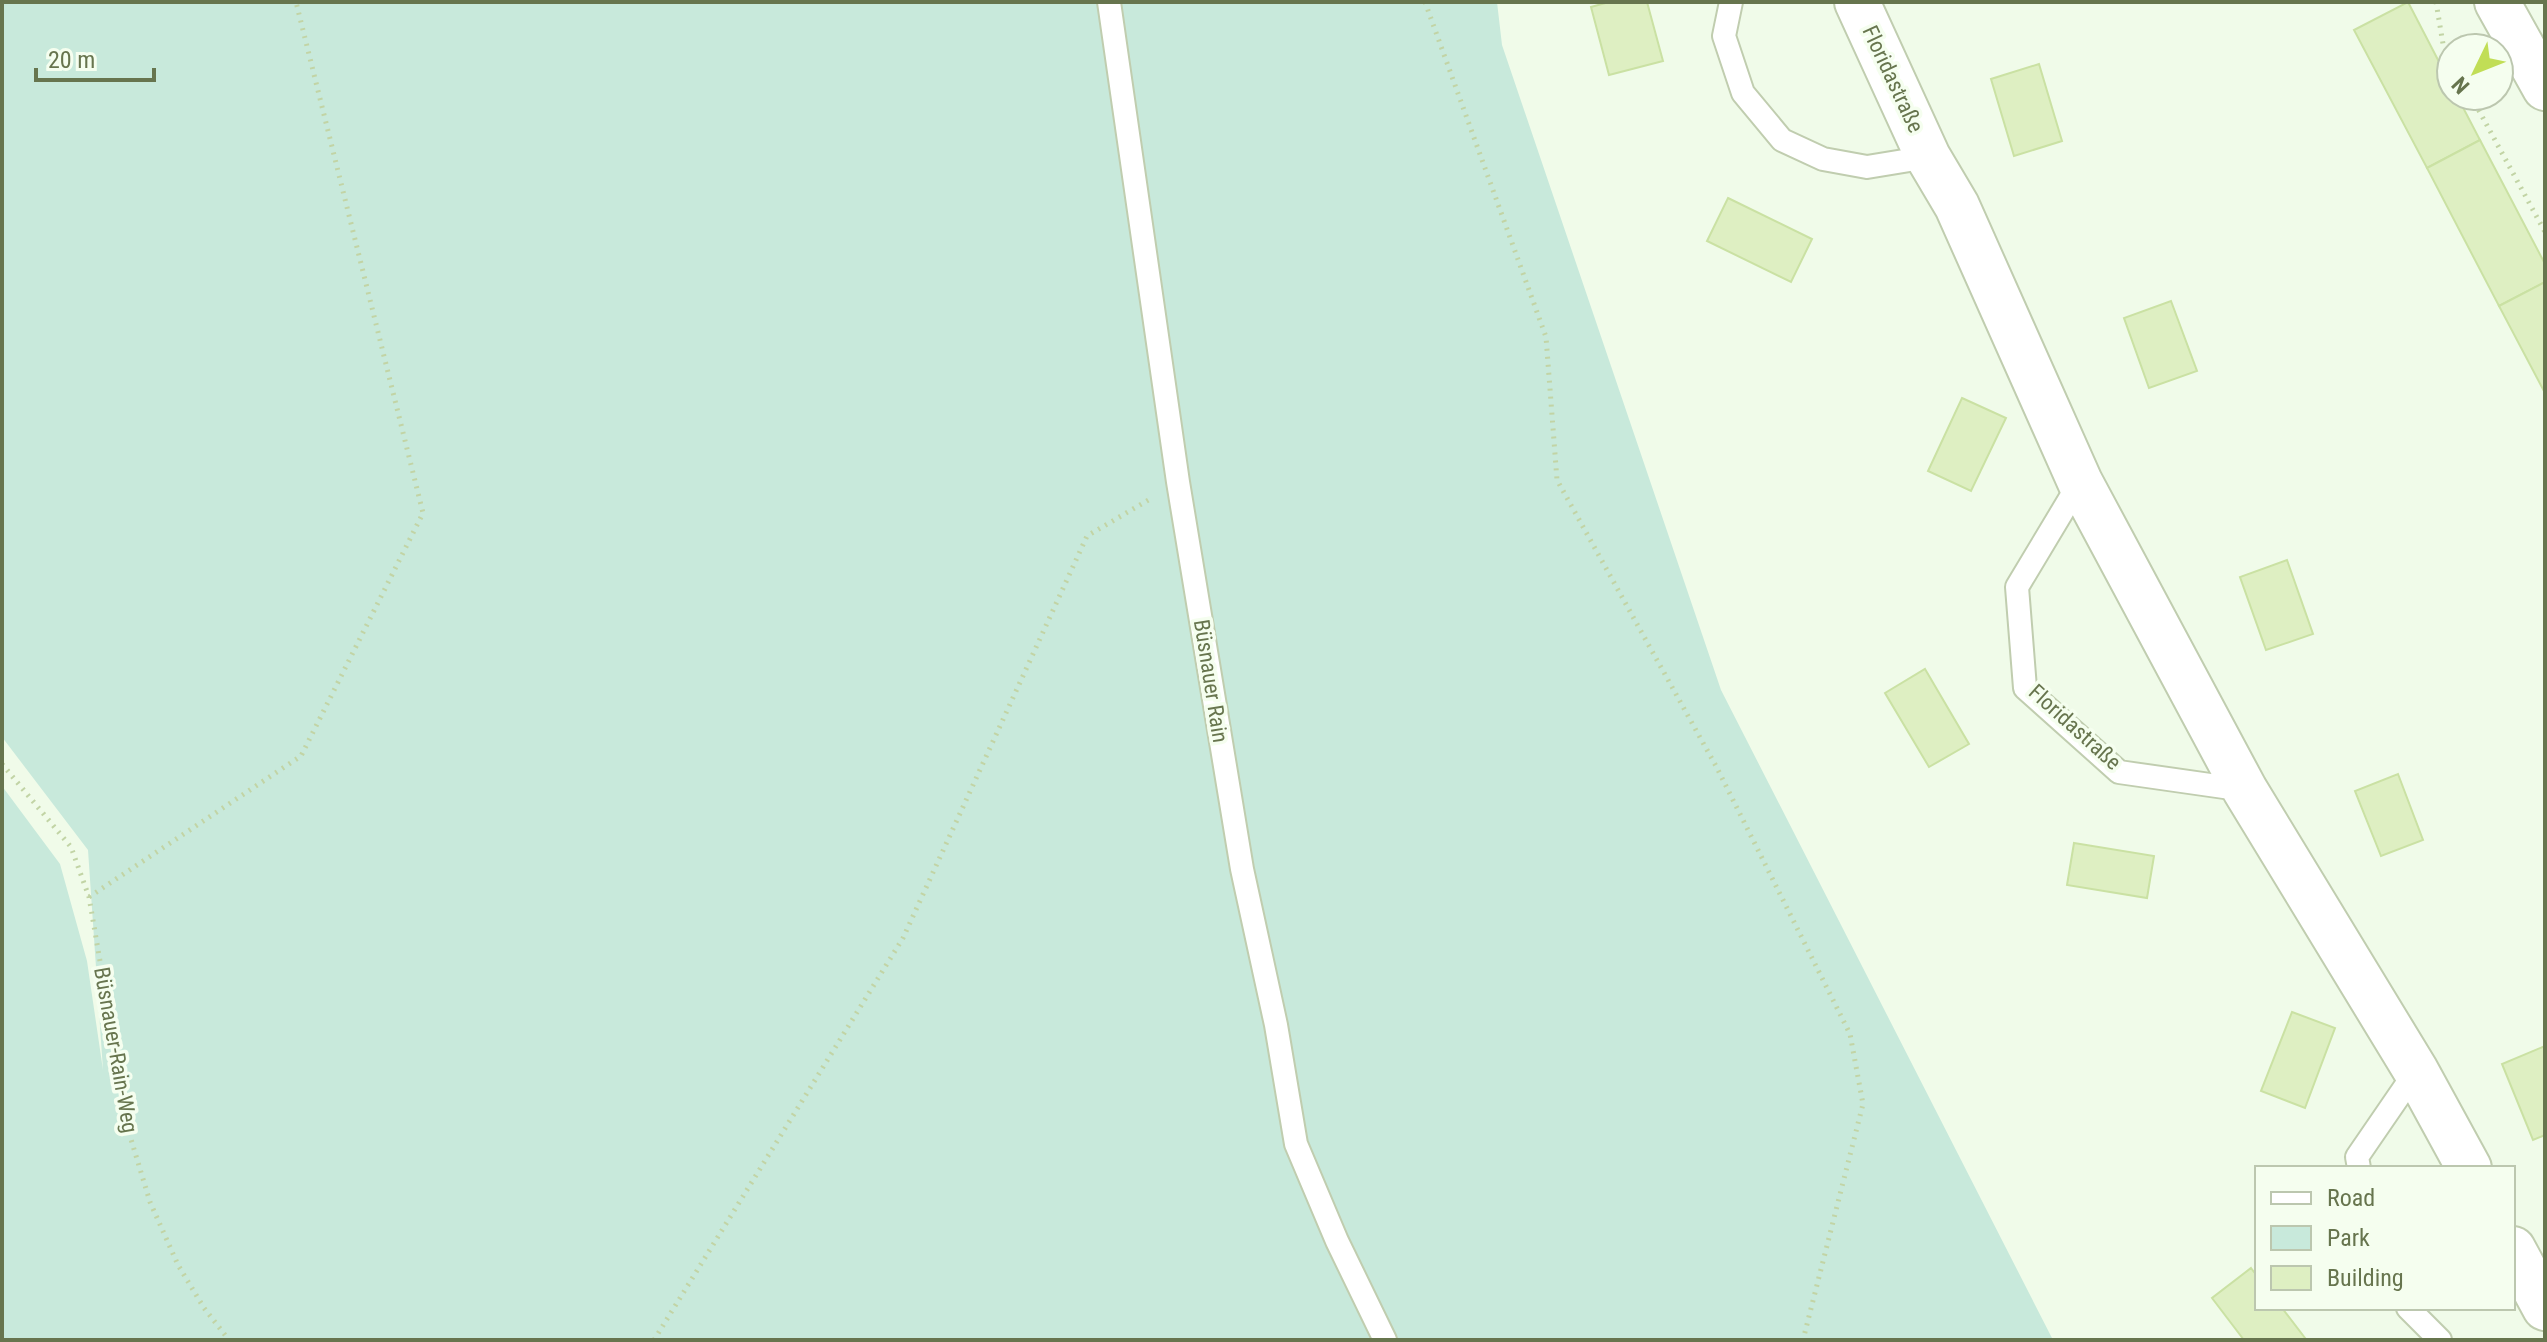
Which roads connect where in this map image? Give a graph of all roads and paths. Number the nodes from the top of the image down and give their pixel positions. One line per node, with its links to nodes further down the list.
1 (296, 2): 17 (path)
2 (1109, 2): 13 (lane, Büsnauer Rain)
3 (1425, 2): 27 (path)
4 (1731, 2): 11 (lane, Floridastraße)
5 (1857, 2): 11 (street, Floridastraße)
6 (2497, 2): 9 (street)
7 (2438, 3): 8 (path)
8 (2442, 32)
9 (2545, 88)
10 (2480, 112): 12 (path)
11 (1928, 157): 14 (street, Floridastraße)
12 (2545, 232)
13 (1178, 482): 25 (path); 26 (lane, Büsnauer Rain)
14 (2080, 482): 16 (street, Floridastraße); 16 (lane, Floridastraße)
15 (2, 764): 17 (path, Büsnauer-Rain-Weg)
16 (2245, 790): 18 (street, Floridastraße)
17 (89, 897): 24 (path, Büsnauer-Rain-Weg)
18 (2416, 1071): 19 (lane); 20 (street, Floridastraße)
19 (2359, 1166)
20 (2468, 1166)
21 (2515, 1253): 22 (street)
22 (2545, 1308)
23 (2410, 1310): 28 (lane)
24 (229, 1340)
25 (654, 1340)
26 (1385, 1340)
27 (1803, 1340)
28 (2440, 1340)

